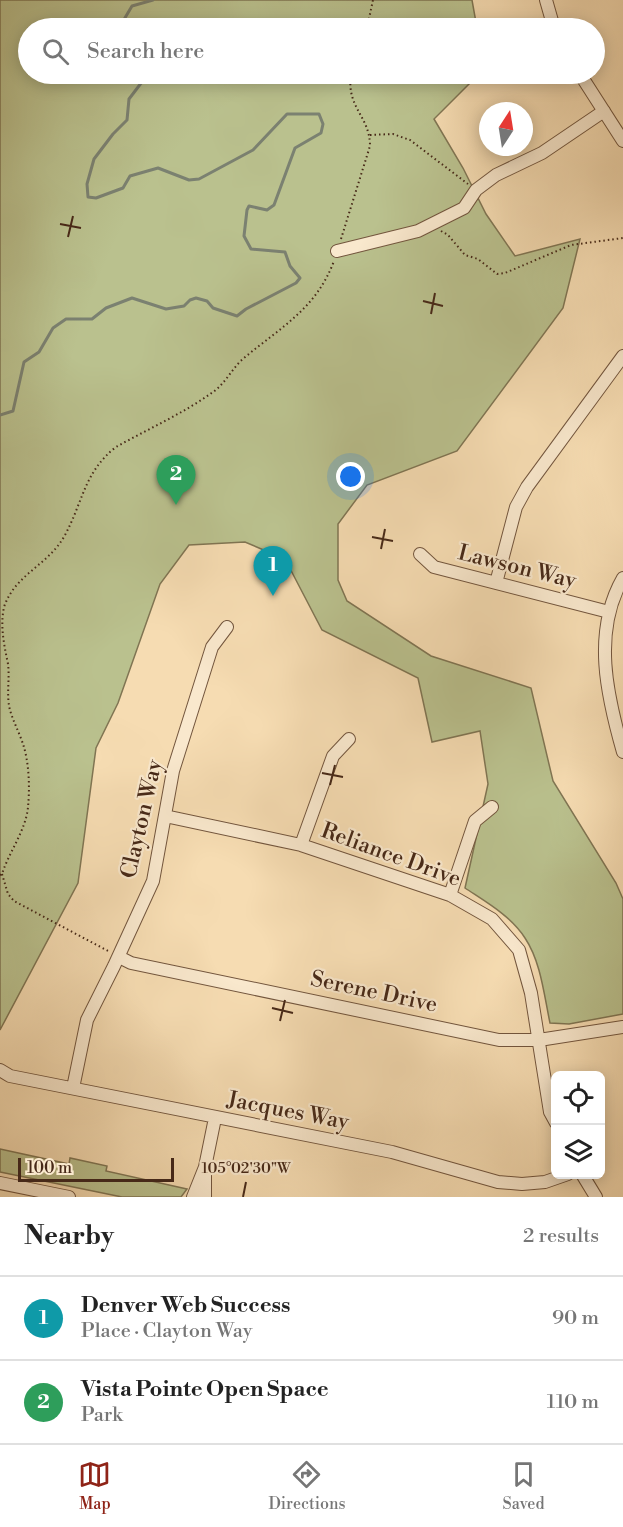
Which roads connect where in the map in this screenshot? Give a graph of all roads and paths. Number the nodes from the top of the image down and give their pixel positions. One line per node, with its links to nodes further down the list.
1 (373, 0): 3 (path)
2 (546, 0): 4 (street)
3 (369, 18)
4 (551, 18)
5 (350, 84): 8 (path)
6 (586, 84): 7 (street)
7 (604, 111): 9 (street); 13 (street)
8 (370, 135): 10 (path); 13 (path)
9 (623, 141)
10 (460, 179)
11 (436, 229): 12 (path)
12 (623, 238)
13 (338, 251): 25 (path)
14 (623, 356): 17 (street)
15 (420, 554): 17 (street, Lawson Way)
16 (623, 578): 18 (street)
17 (496, 583): 18 (street, Lawson Way)
18 (609, 612): 21 (street)
19 (227, 627): 23 (street, Clayton Way)
20 (349, 739): 24 (street)
21 (623, 752)
22 (492, 807): 26 (street)
23 (165, 816): 24 (street, Reliance Drive); 27 (street, Clayton Way)
24 (301, 845): 26 (street, Reliance Drive)
25 (1, 874): 27 (path)
26 (450, 896): 29 (street, Reliance Drive)
27 (114, 954): 29 (street, Serene Drive); 31 (street, Clayton Way)
28 (623, 1027): 29 (street, Serene Drive)
29 (539, 1040): 32 (street, Reliance Drive)
30 (0, 1070): 31 (street, Jacques Way)
31 (73, 1088): 33 (street, Jacques Way)
32 (551, 1114)
33 (215, 1118): 34 (street); 35 (street, Jacques Way)
34 (205, 1167): 39 (street); 40 (street)
35 (554, 1179)
36 (585, 1179): 41 (street)
37 (0, 1183): 38 (street)
38 (69, 1197)
39 (194, 1197)
40 (205, 1197)
41 (596, 1197)

